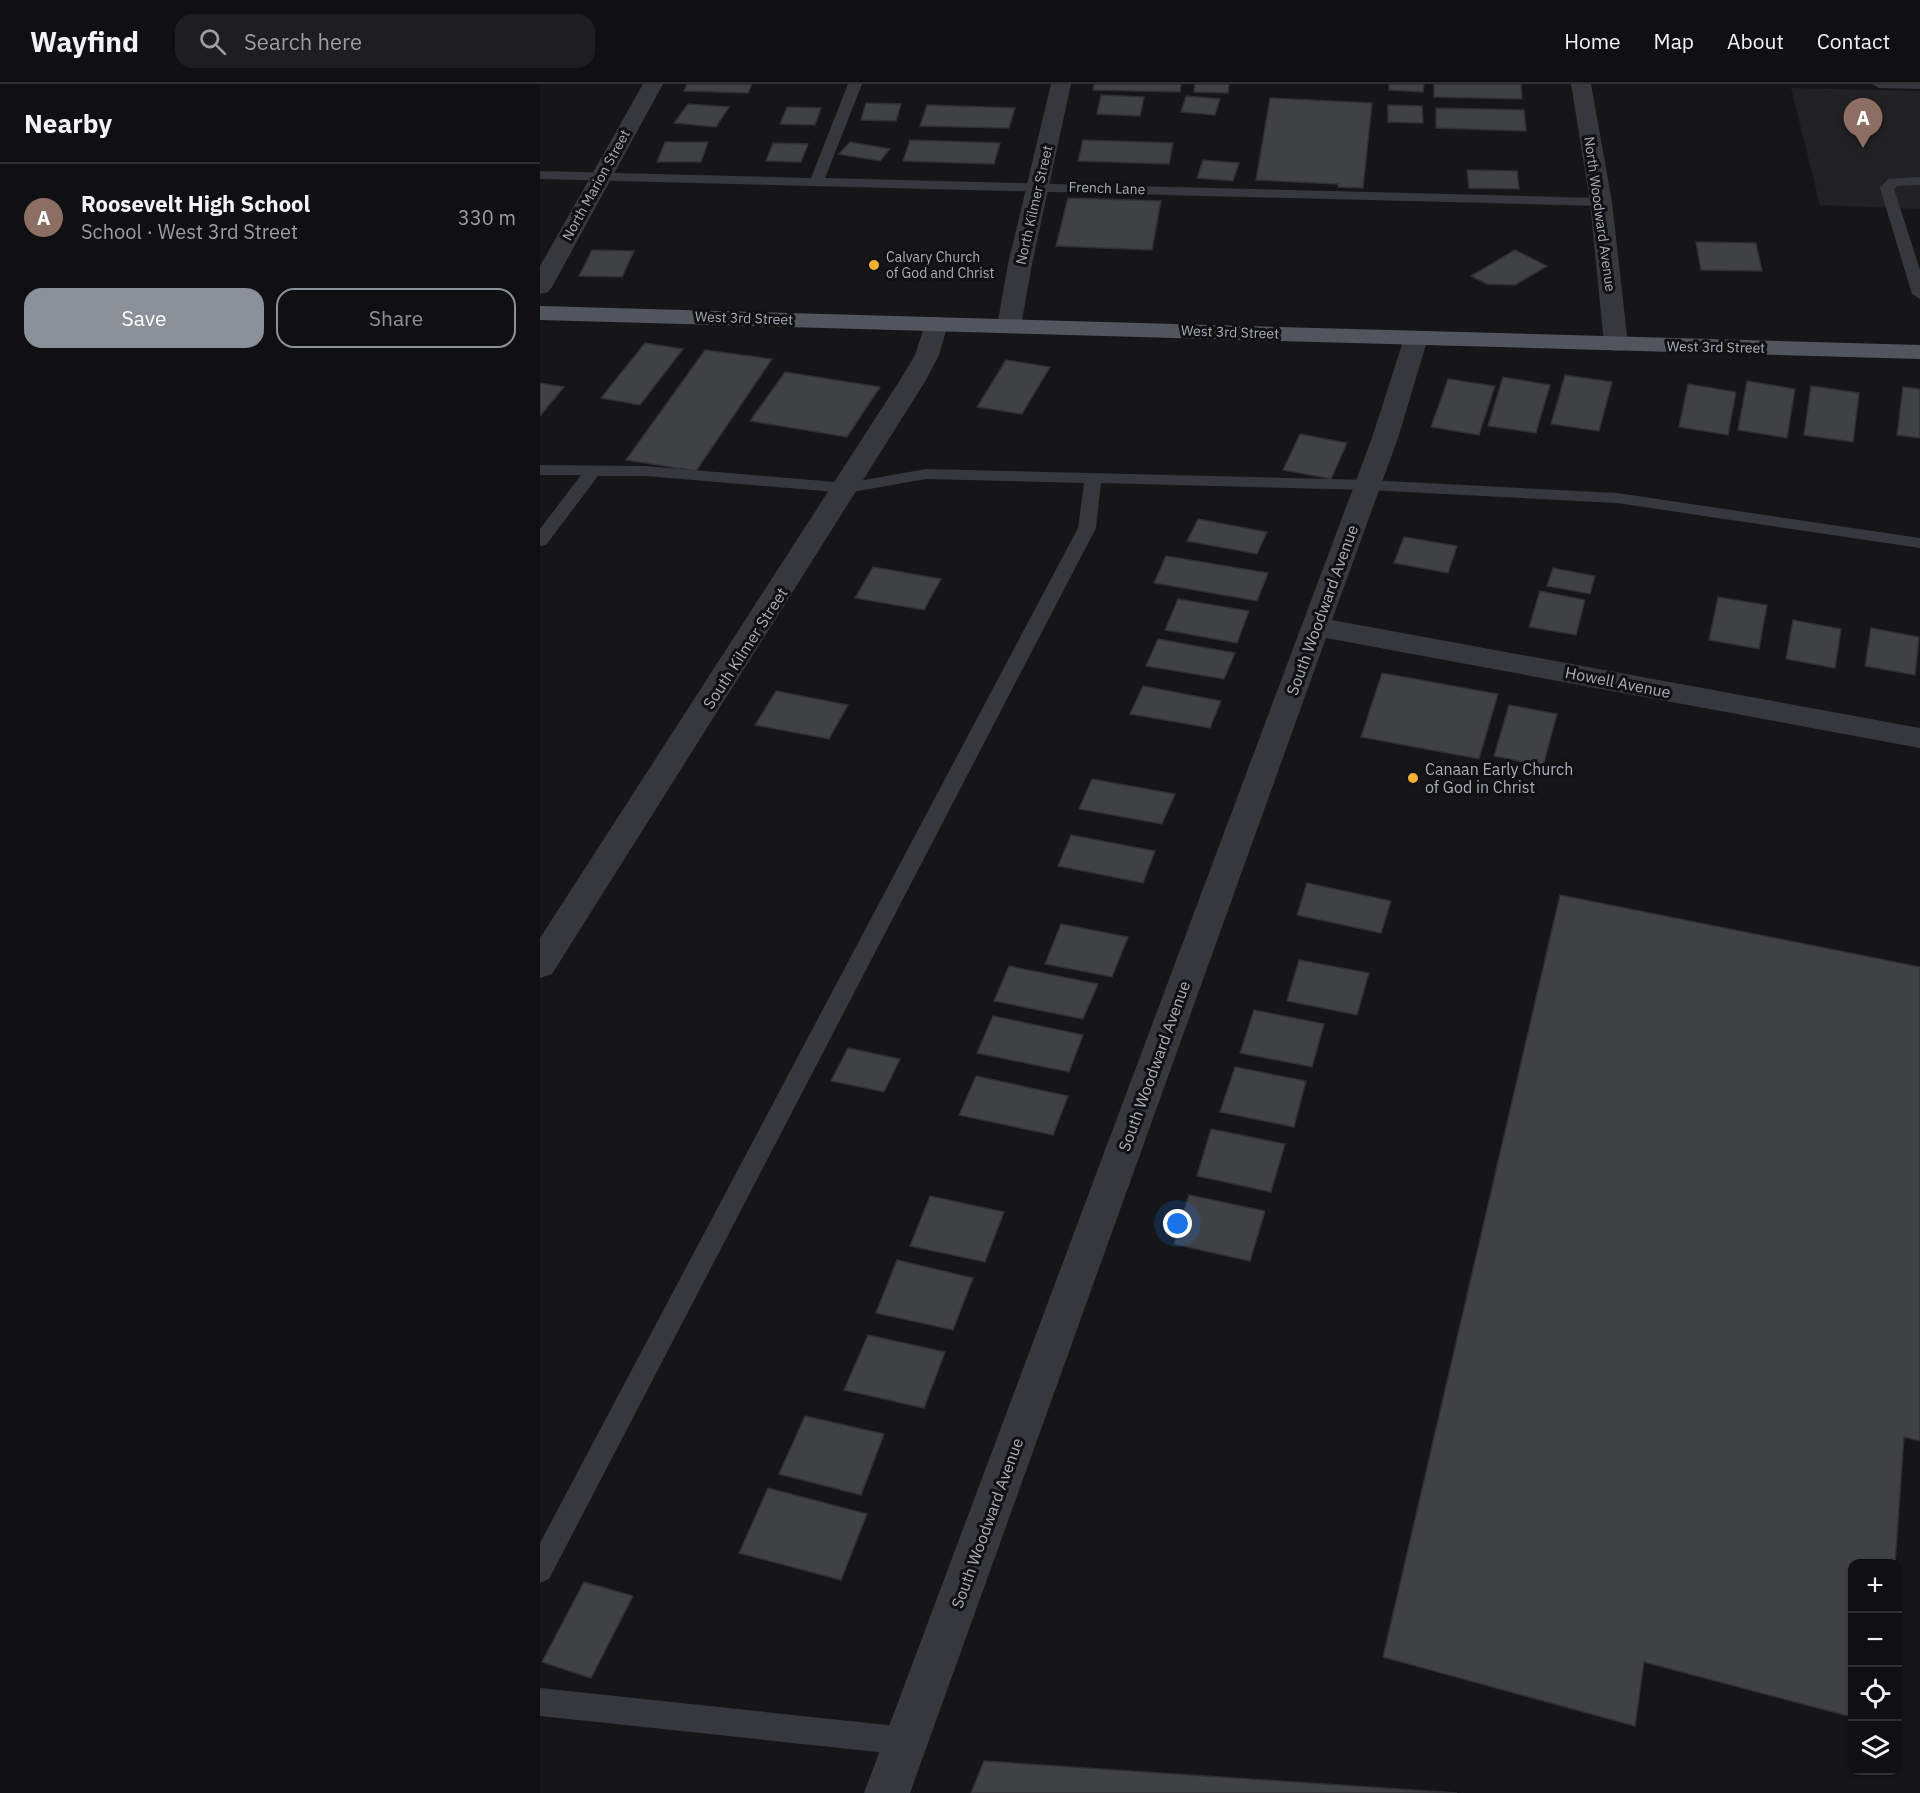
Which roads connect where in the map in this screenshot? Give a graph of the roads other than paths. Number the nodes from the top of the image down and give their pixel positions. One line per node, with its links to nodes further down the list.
1 (653, 84): 8 (street, North Marion Street)
2 (855, 84): 9 (lane)
3 (1061, 84): 11 (street, North Kilmer Street)
4 (1581, 84): 12 (street, North Woodward Avenue)
5 (1879, 84): 6 (lane)
6 (1920, 85)
7 (540, 175): 8 (lane, French Lane)
8 (600, 177): 9 (lane, French Lane); 13 (street, North Marion Street)
9 (816, 182): 11 (lane, French Lane)
10 (1920, 182): 14 (lane)
11 (1040, 186): 12 (lane, French Lane); 17 (street, North Kilmer Street)
12 (1601, 202): 19 (street, North Woodward Avenue)
13 (540, 287)
14 (1920, 294)
15 (540, 313): 16 (main road, West 3rd Street)
16 (936, 324): 17 (main road, West 3rd Street); 25 (street, South Kilmer Street)
17 (1009, 326): 18 (main road, West 3rd Street)
18 (1416, 338): 19 (main road, West 3rd Street); 24 (street, South Woodward Avenue)
19 (1616, 345): 20 (main road, West 3rd Street)
20 (1920, 352)
21 (540, 470): 22 (lane)
22 (594, 470): 25 (lane); 26 (lane)
23 (1093, 480): 24 (lane); 25 (lane); 31 (lane)
24 (1368, 485): 27 (lane); 28 (street, South Woodward Avenue)
25 (847, 488): 30 (street, South Kilmer Street)
26 (540, 540)
27 (1920, 543)
28 (1317, 627): 29 (street, Howell Avenue); 33 (street, South Woodward Avenue)
29 (1920, 738)
30 (540, 965)
31 (540, 1570)
32 (540, 1702): 33 (lane)
33 (906, 1741): 34 (street, South Woodward Avenue)
34 (887, 1793)

